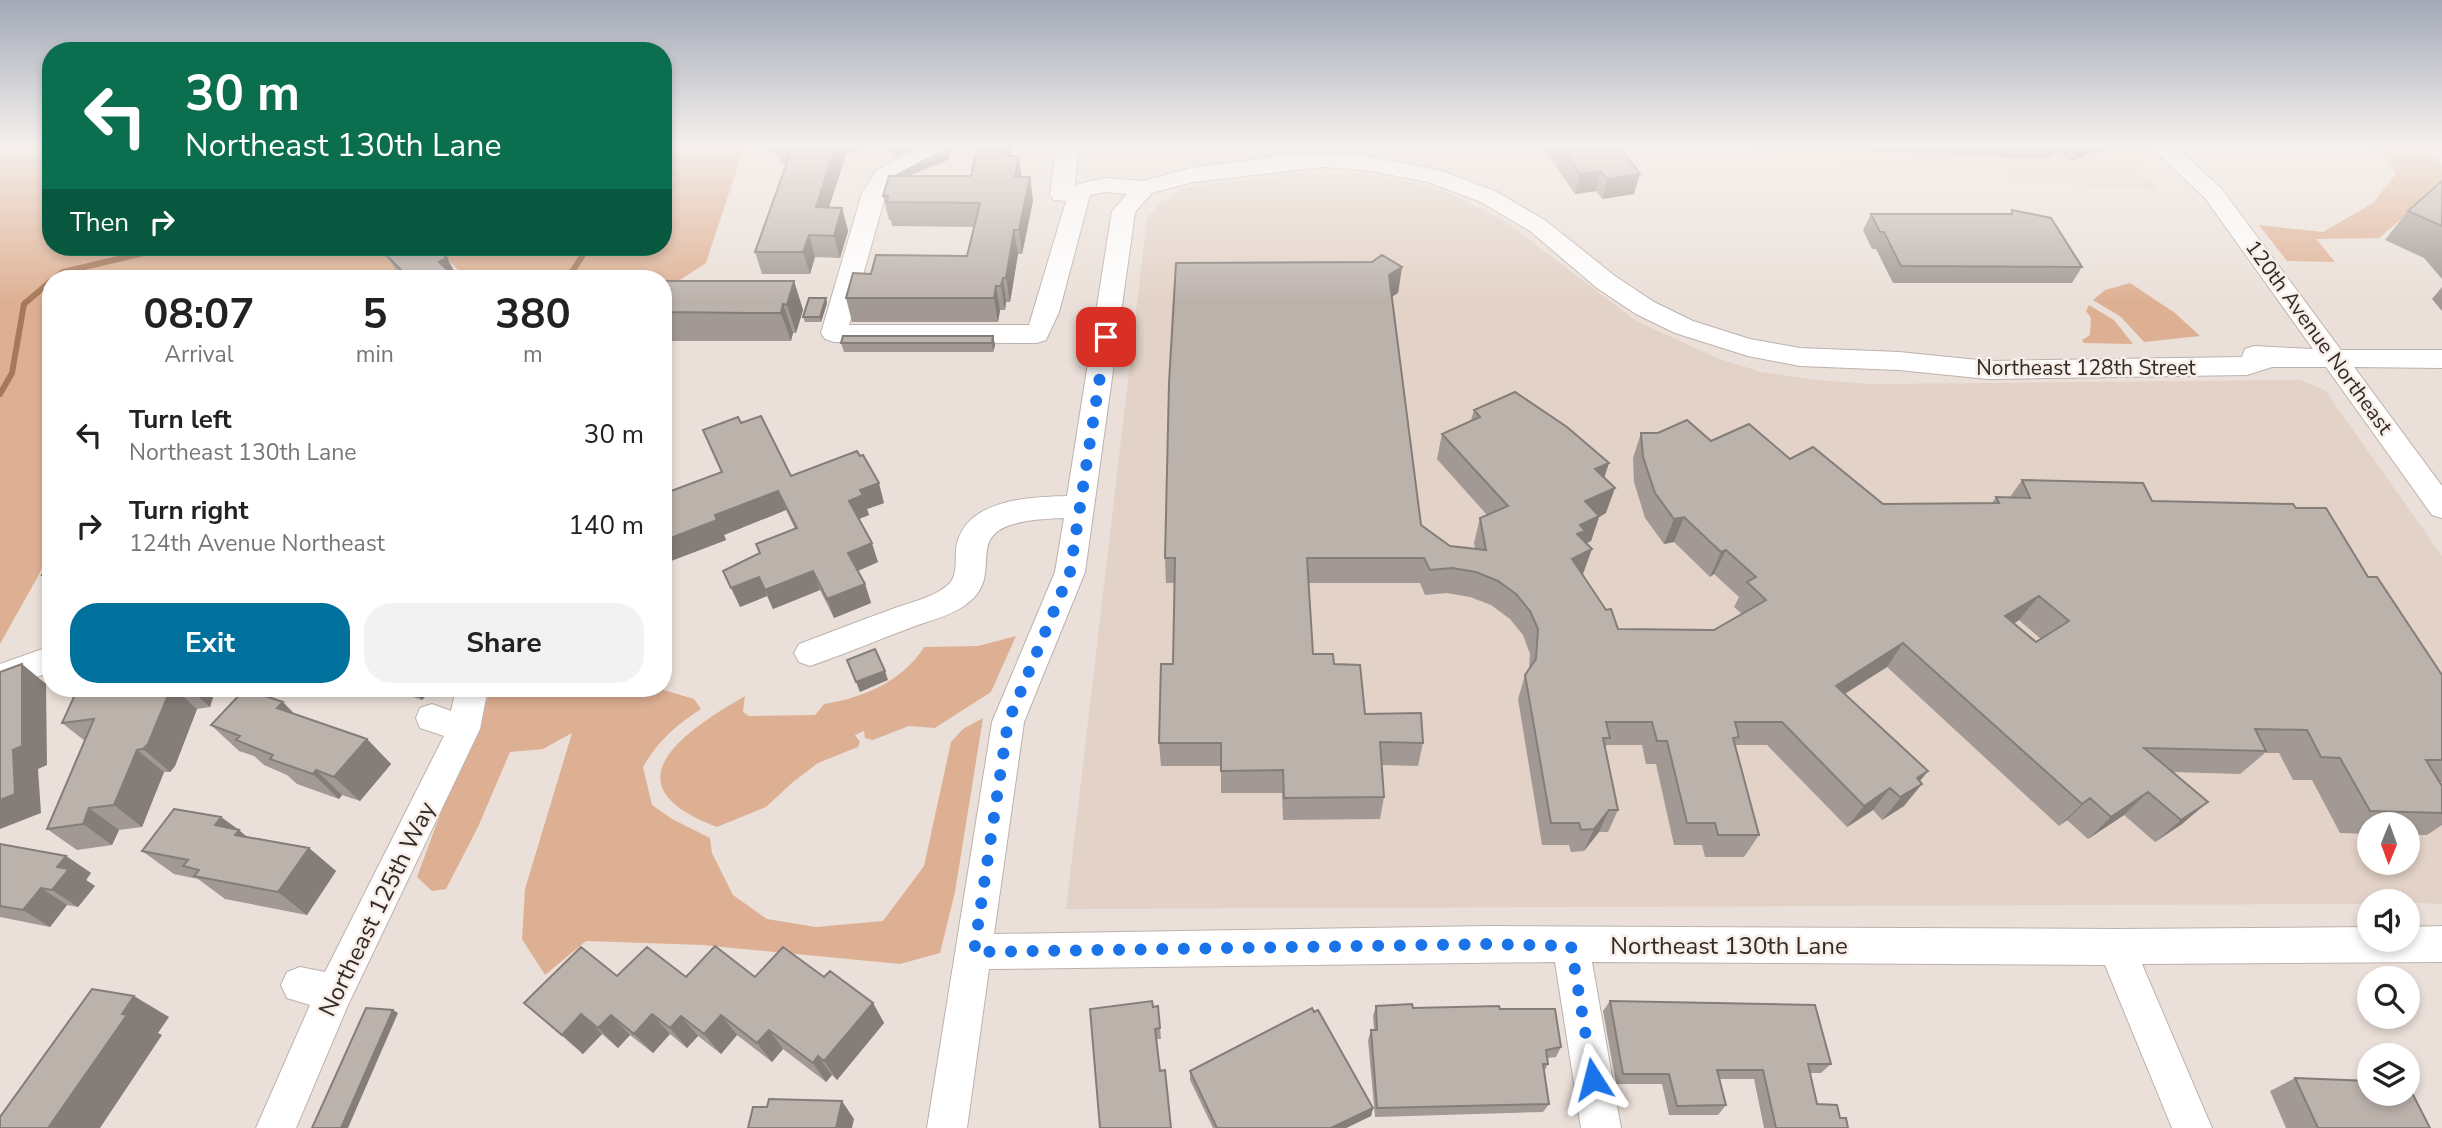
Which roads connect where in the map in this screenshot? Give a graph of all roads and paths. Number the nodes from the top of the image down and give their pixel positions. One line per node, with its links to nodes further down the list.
1 (873, 197): 2 (street)
2 (1078, 197)
3 (1136, 197): 8 (street)
4 (1487, 197): 6 (street, Northeast 128th Street)
5 (2216, 197): 6 (street, 120th Avenue Northeast)
6 (2336, 359): 7 (street, Northeast 128th Street); 9 (street, 120th Avenue Northeast)
7 (2442, 359)
8 (1081, 507): 10 (street); 17 (street)
9 (2442, 507)
10 (810, 653)
11 (42, 662): 12 (street)
12 (0, 677)
13 (466, 697): 18 (street, Northeast 125th Way)
14 (2442, 944): 16 (street, Northeast 130th Lane)
15 (1571, 946): 16 (street, Northeast 130th Lane); 17 (street, Northeast 130th Lane); 20 (street)
16 (2116, 947): 21 (street)
17 (974, 952): 19 (street)
18 (276, 1128)
19 (947, 1128)
20 (1601, 1128)
21 (2192, 1128)

